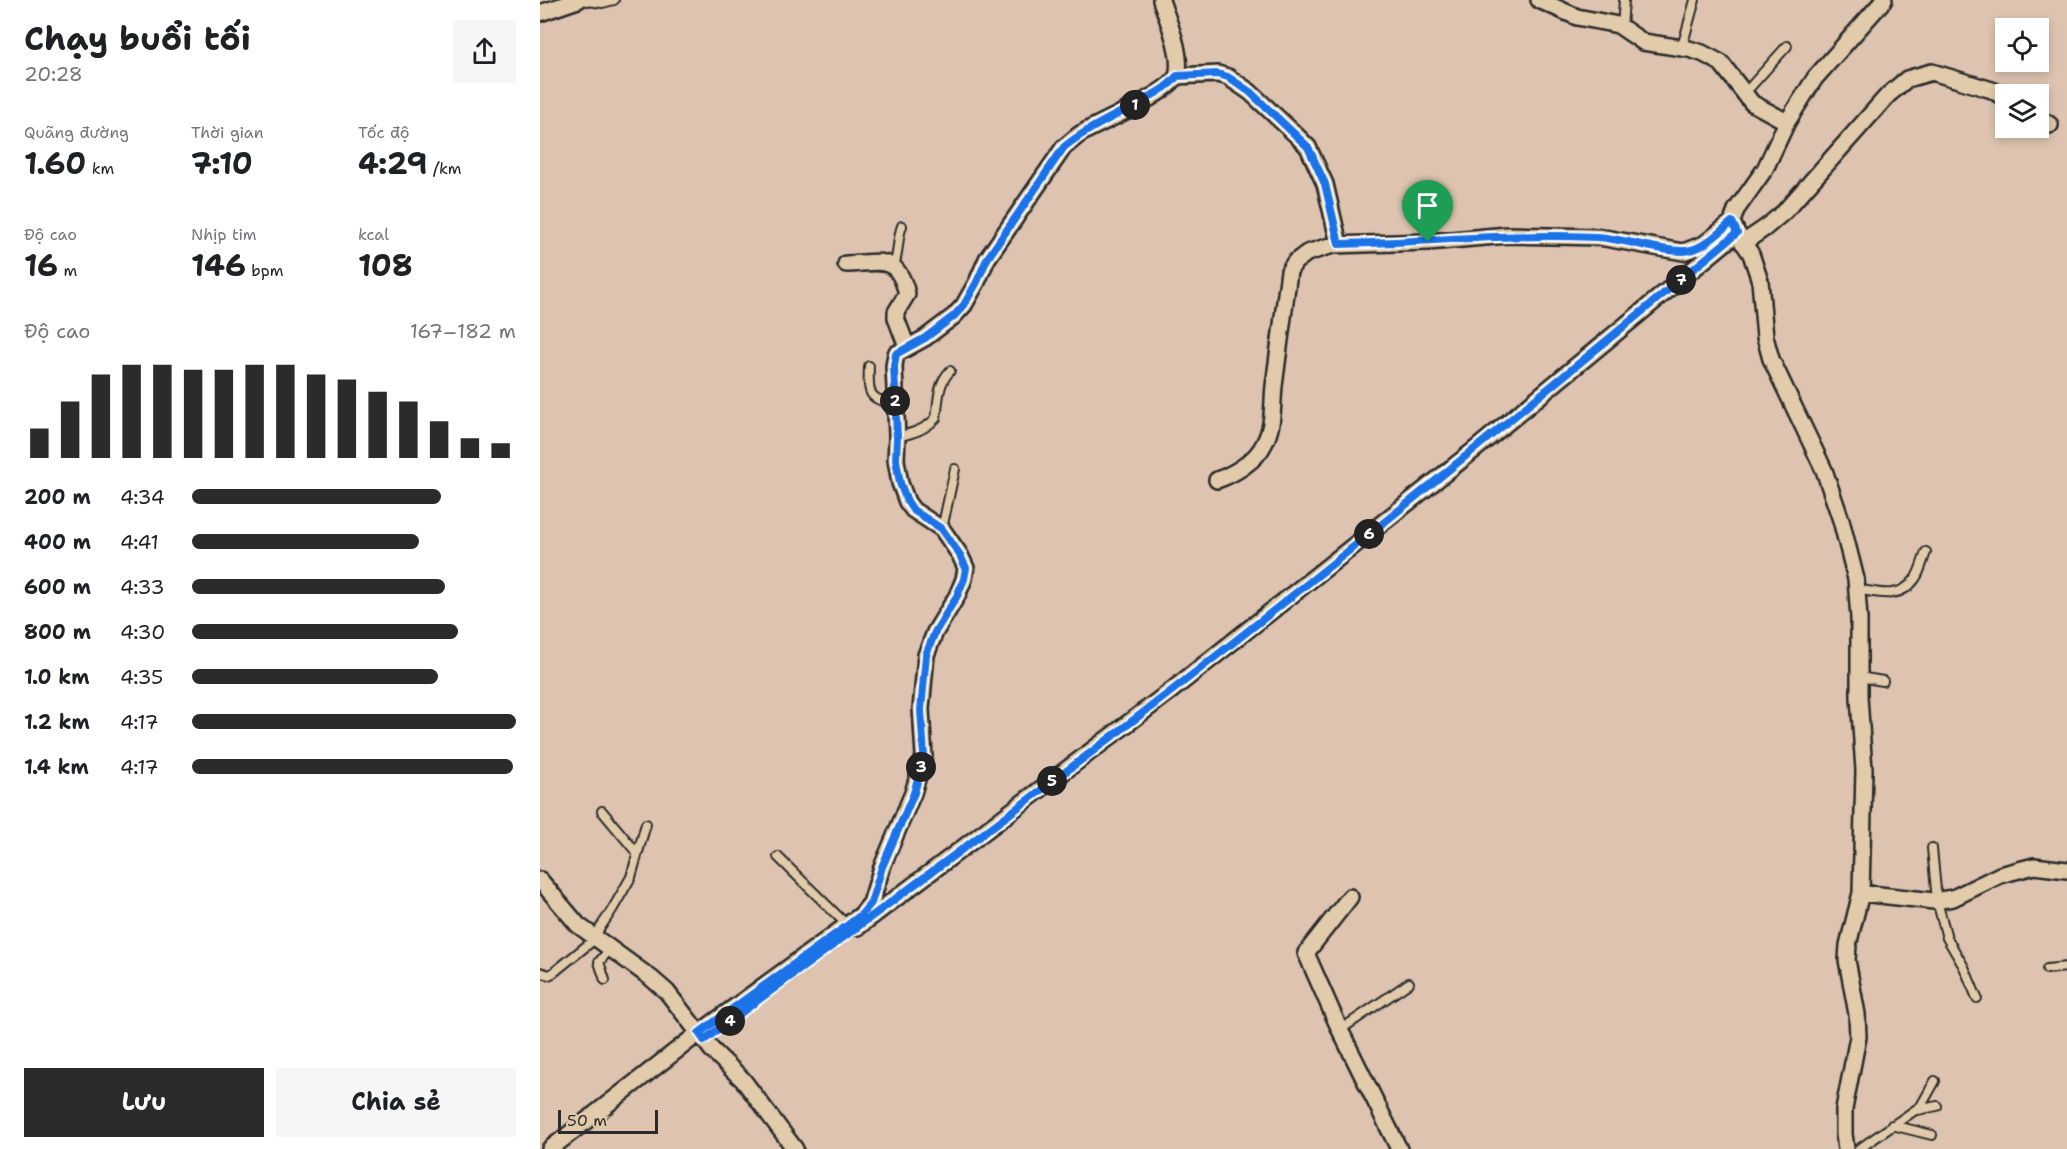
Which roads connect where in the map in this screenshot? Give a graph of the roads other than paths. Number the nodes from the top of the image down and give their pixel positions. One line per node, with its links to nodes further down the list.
1 (580, 0): 2 (lane); 8 (street)
2 (614, 0)
3 (1161, 0): 12 (street)
4 (1539, 0): 9 (street)
5 (1624, 0): 9 (lane)
6 (1695, 0): 11 (lane)
7 (1884, 0): 15 (street)
8 (540, 13)
9 (1622, 28): 11 (street)
10 (1787, 46): 14 (lane)
11 (1682, 47): 14 (street)
12 (1177, 76): 18 (street); 21 (street)
13 (1995, 92): 17 (street)
14 (1744, 94): 15 (street)
15 (1787, 122): 17 (street)
16 (902, 225): 20 (lane)
17 (1737, 233): 18 (street); 30 (street); 53 (street)
18 (1339, 244): 27 (street)
19 (846, 264): 20 (street)
20 (894, 266): 21 (street)
21 (907, 347): 24 (street)
22 (868, 366): 24 (lane)
23 (950, 370): 25 (lane)
24 (895, 403): 25 (street)
25 (897, 437): 28 (street)
26 (956, 469): 28 (lane)
27 (1217, 480)
28 (942, 529): 43 (street)
29 (1926, 552): 30 (lane)
30 (1857, 589): 31 (street)
31 (1859, 677): 32 (lane); 40 (street)
32 (1883, 681)
33 (603, 811): 36 (lane)
34 (646, 824): 36 (lane)
35 (1932, 848): 42 (lane)
36 (637, 854): 44 (lane)
37 (778, 856): 43 (lane)
38 (2067, 870): 42 (street)
39 (540, 880): 44 (street)
40 (1861, 893): 42 (street); 62 (street)
41 (1350, 897): 52 (street)
42 (1937, 901): 51 (lane)
43 (848, 925): 53 (street)
44 (595, 936): 45 (street); 48 (lane)
45 (611, 948): 49 (lane); 53 (street)
46 (2067, 967): 47 (lane)
47 (2047, 969)
48 (540, 972)
49 (605, 980)
50 (1409, 983): 52 (lane)
51 (1977, 998)
52 (1340, 1030): 61 (street)
53 (701, 1037): 59 (street); 60 (street)
54 (1935, 1081): 56 (lane)
55 (1937, 1106): 56 (lane)
56 (1915, 1111): 57 (lane)
57 (1892, 1125): 58 (lane); 63 (lane)
58 (1932, 1135)
59 (550, 1149)
60 (795, 1149)
61 (1399, 1149)
62 (1846, 1149)
63 (1859, 1149)

